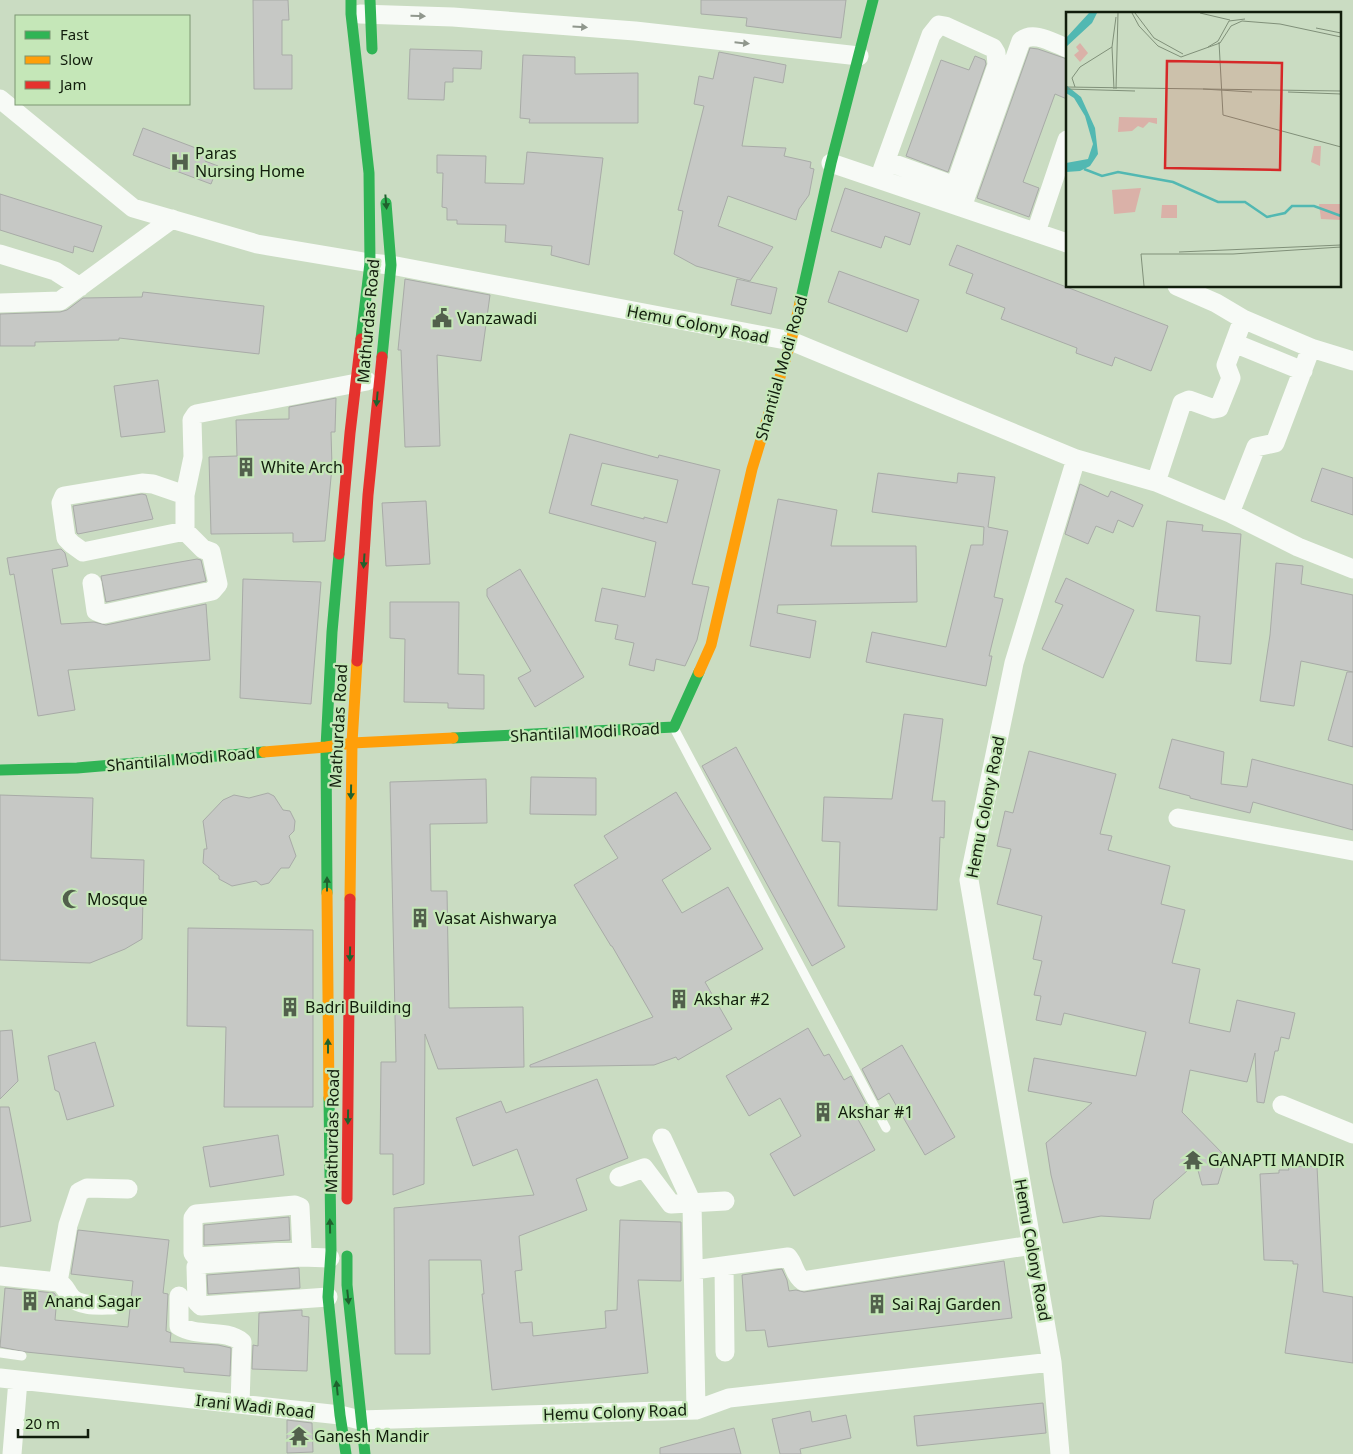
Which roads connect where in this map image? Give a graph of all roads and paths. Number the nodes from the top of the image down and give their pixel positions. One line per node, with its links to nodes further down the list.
1 (873, 0): 4 (street, Shantilal Modi Road)
2 (360, 7): 4 (street, one-way to 4); 5 (street); 17 (street)
3 (1066, 48): 12 (street)
4 (859, 56): 9 (street, Shantilal Modi Road)
5 (374, 62)
6 (0, 99): 13 (street, Hemu Colony Road)
7 (1066, 143): 14 (street)
8 (886, 161): 10 (street); 12 (street); 12 (street)
9 (831, 163): 10 (street); 23 (street, Shantilal Modi Road)
10 (879, 179): 12 (street)
11 (384, 188): 18 (street, Mathurdas Road, one-way to 18)
12 (958, 198): 14 (street)
13 (172, 219): 17 (street, Hemu Colony Road); 19 (street)
14 (1038, 227): 15 (street)
15 (1066, 242)
16 (0, 254): 19 (street)
17 (370, 263): 18 (street, Hemu Colony Road); 29 (street)
18 (391, 265): 23 (street, Hemu Colony Road); 28 (street, Mathurdas Road)
19 (80, 287): 21 (street)
20 (1182, 288): 22 (street)
21 (0, 303)
22 (1243, 319): 24 (street); 25 (street)
23 (791, 342): 30 (street, Hemu Colony Road); 37 (street, Shantilal Modi Road)
24 (1234, 343): 27 (street); 31 (street)
25 (1311, 348): 26 (street); 27 (street)
26 (1353, 361)
27 (1303, 371): 33 (street)
28 (378, 379): 29 (street); 38 (street, Mathurdas Road, one-way to 38)
29 (356, 382): 32 (street); 39 (street)
30 (1076, 459): 31 (street, Hemu Colony Road); 52 (street, Hemu Colony Road)
31 (1156, 482): 33 (street, Hemu Colony Road)
32 (185, 495): 34 (street); 34 (street)
33 (1230, 513): 35 (street, Hemu Colony Road)
34 (185, 531): 36 (street)
35 (1353, 570)
36 (92, 583)
37 (674, 727): 38 (street, Shantilal Modi Road); 44 (lane)
38 (352, 743): 39 (street, Shantilal Modi Road); 51 (street, Mathurdas Road, one-way to 51)
39 (326, 747): 40 (street, Shantilal Modi Road); 54 (street, one-way to 39)
40 (0, 770)
41 (1178, 818): 42 (street)
42 (1353, 851)
43 (1282, 1105): 45 (street)
44 (886, 1128)
45 (1353, 1134)
46 (662, 1138): 50 (street)
47 (619, 1177): 50 (street)
48 (128, 1189): 58 (street)
49 (726, 1201): 50 (street)
50 (692, 1203): 56 (street)
51 (347, 1206)
52 (1032, 1245): 55 (street); 66 (street, Hemu Colony Road)
53 (302, 1251): 53 (street); 54 (street)
54 (336, 1251): 60 (street); 60 (street); 71 (street, one-way to 71)
55 (724, 1266): 56 (street); 63 (street)
56 (694, 1270): 69 (street)
57 (0, 1276): 58 (street)
58 (58, 1282): 61 (street)
59 (178, 1296): 68 (street)
60 (329, 1303): 62 (street); 70 (street, one-way to 60)
61 (113, 1305)
62 (263, 1309)
63 (725, 1352)
64 (0, 1354): 65 (lane)
65 (22, 1356)
66 (1052, 1362): 69 (street, Hemu Colony Road); 75 (street)
67 (9, 1379): 68 (street, Irani Wadi Road); 72 (street)
68 (240, 1404): 70 (street, Irani Wadi Road)
69 (696, 1410): 71 (street, Hemu Colony Road)
70 (340, 1415): 71 (street, Irani Wadi Road); 73 (street)
71 (360, 1420): 74 (street)
72 (12, 1454)
73 (346, 1454)
74 (365, 1454)
75 (1060, 1454)

